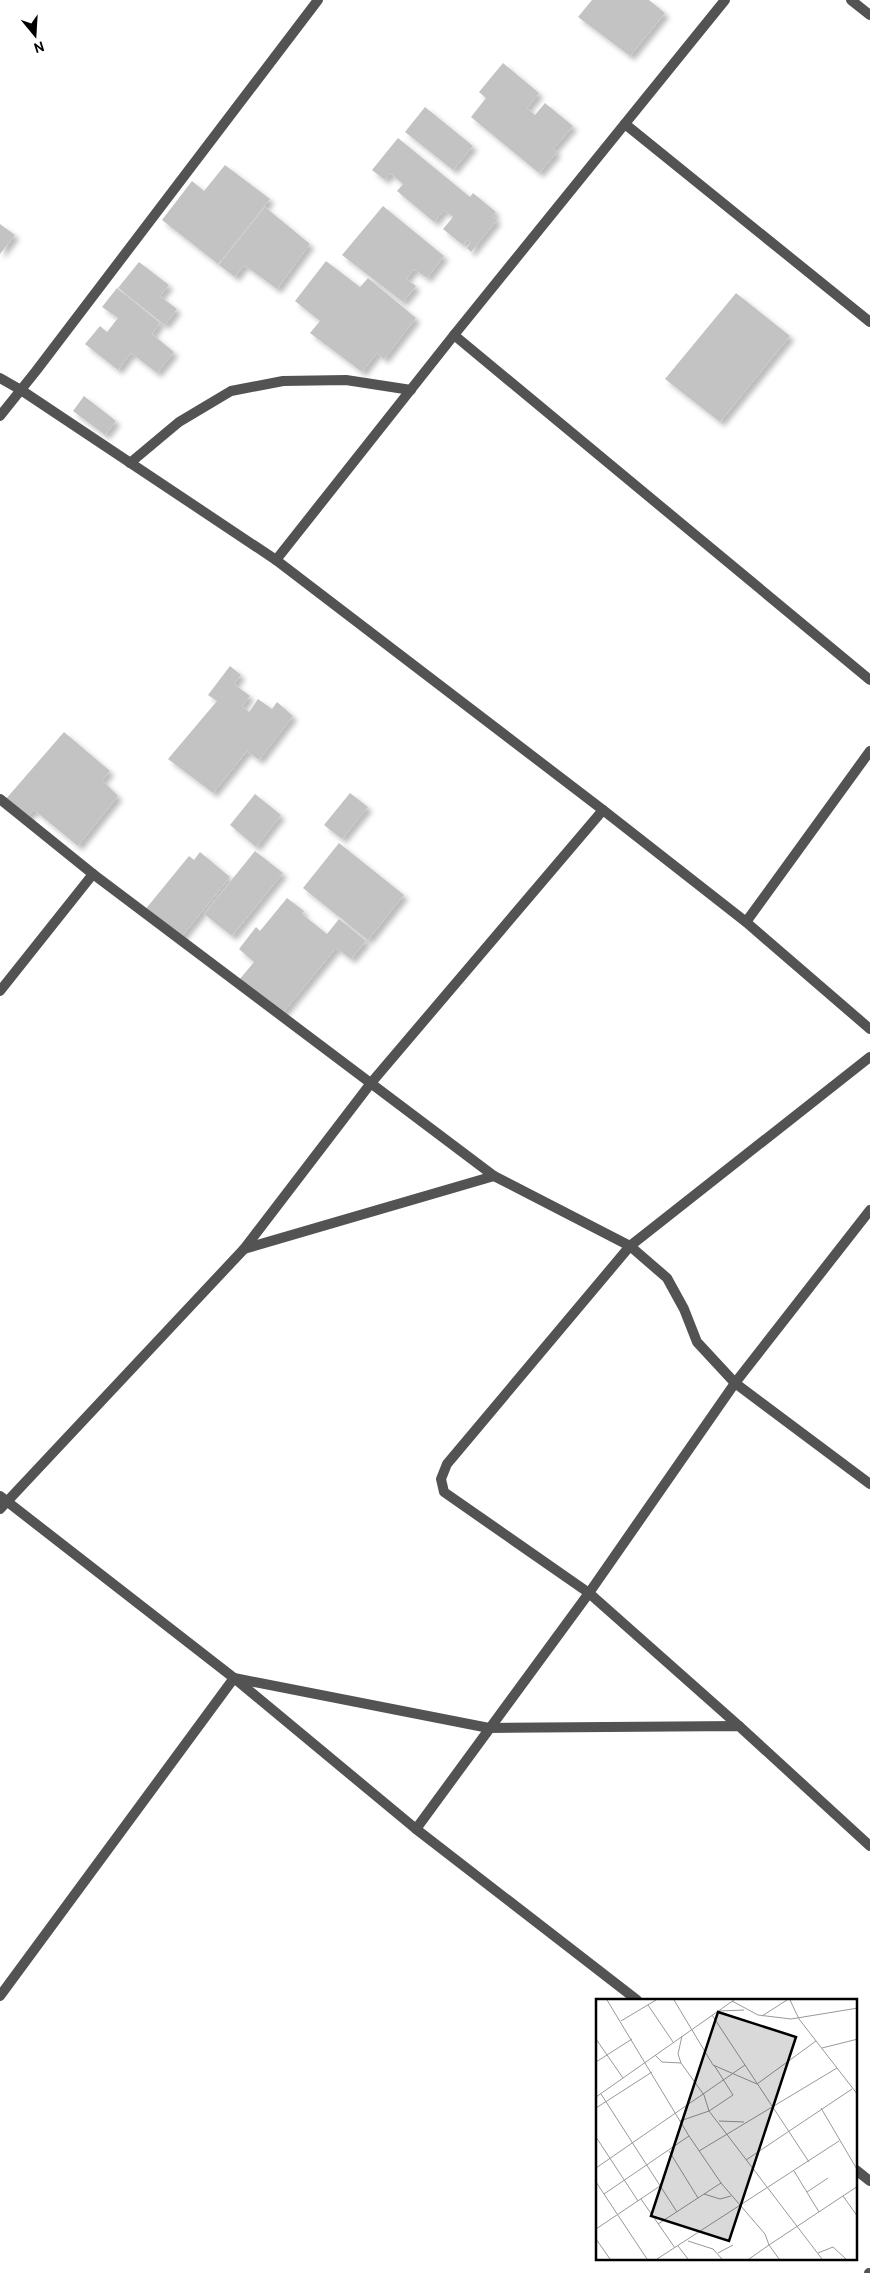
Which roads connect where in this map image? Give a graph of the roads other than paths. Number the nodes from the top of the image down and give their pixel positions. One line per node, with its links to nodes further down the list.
1 (318, 0): 9 (street)
2 (725, 0): 5 (street)
3 (851, 0): 4 (street)
4 (870, 15)
5 (625, 124): 6 (street); 7 (street)
6 (870, 322)
7 (454, 335): 10 (street); 14 (street)
8 (0, 378): 9 (street)
9 (21, 390): 11 (street); 12 (street)
10 (411, 390): 12 (street); 13 (street)
11 (0, 416)
12 (130, 462): 13 (street)
13 (276, 560): 17 (street)
14 (870, 680)
15 (870, 751): 19 (street)
16 (0, 799): 18 (street)
17 (604, 810): 19 (street); 23 (street)
18 (93, 874): 20 (street); 23 (street)
19 (746, 922): 21 (street)
20 (0, 992)
21 (870, 1029)
22 (870, 1057): 26 (street)
23 (372, 1083): 24 (street); 27 (street)
24 (494, 1176): 26 (street); 27 (street)
25 (870, 1210): 28 (street)
26 (630, 1246): 28 (street); 31 (street)
27 (244, 1249): 30 (street)
28 (735, 1383): 29 (street); 31 (street)
29 (870, 1484)
30 (2, 1502): 32 (street)
31 (589, 1593): 33 (street); 34 (street)
32 (234, 1678): 34 (street); 35 (street); 37 (street)
33 (739, 1726): 34 (street); 36 (street)
34 (489, 1728): 35 (street)
35 (416, 1829): 38 (street)
36 (870, 1846)
37 (0, 1996)
38 (637, 1999)
39 (858, 2172): 40 (street)
40 (870, 2181)

